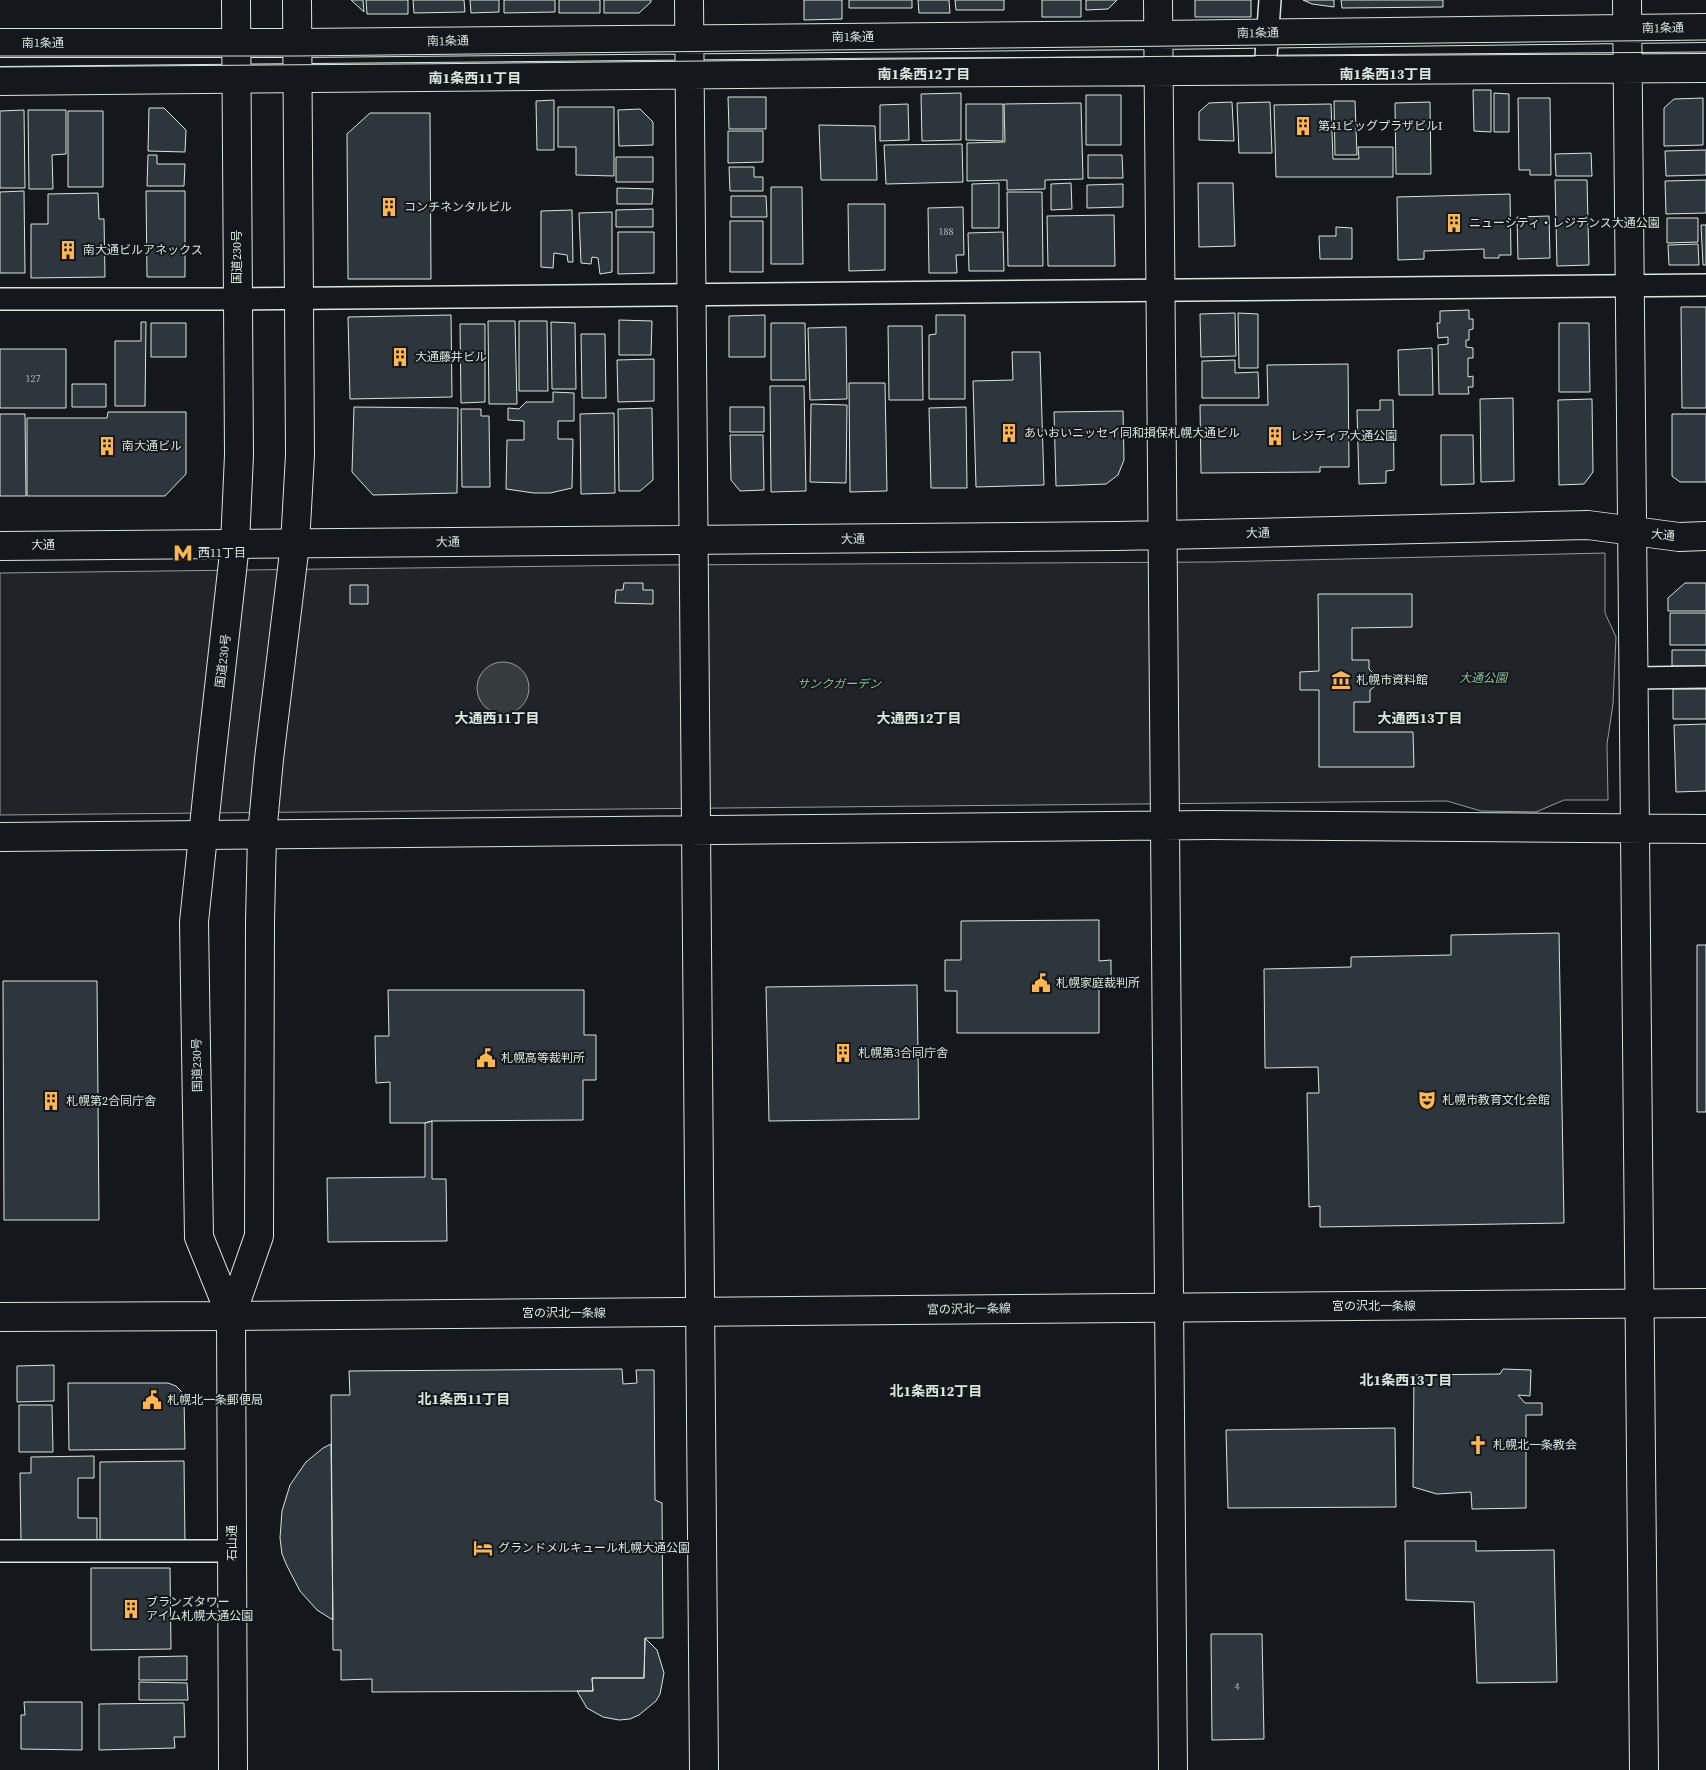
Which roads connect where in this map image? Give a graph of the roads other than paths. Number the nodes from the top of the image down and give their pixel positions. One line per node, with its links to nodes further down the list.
1 (236, 0): 12 (main road, 国道230号)
2 (297, 0): 13 (main road)
3 (689, 0): 11 (main road)
4 (1158, 0): 10 (main road)
5 (1270, 0): 9 (street)
6 (1627, 0): 8 (main road)
7 (1706, 28): 8 (main road, 南1条通)
8 (1628, 29): 9 (main road, 南1条通); 15 (main road)
9 (1268, 33): 10 (main road, 南1条通); 18 (street)
10 (1158, 35): 11 (main road, 南1条通); 17 (main road)
11 (689, 38): 13 (main road, 南1条通); 19 (main road)
12 (236, 42): 13 (main road, 南1条通); 14 (main road, 南1条通); 20 (main road, 国道230号)
13 (297, 42): 21 (main road)
14 (0, 43)
15 (1628, 68): 16 (main road); 18 (main road); 24 (main road)
16 (1706, 68)
17 (1159, 71): 18 (main road); 19 (main road); 25 (main road)
18 (1265, 71)
19 (690, 74): 21 (main road); 26 (main road)
20 (236, 79): 21 (main road); 22 (main road); 29 (main road, 国道230号)
21 (297, 79): 27 (main road)
22 (0, 81)
23 (1706, 285): 24 (street)
24 (1630, 286): 25 (street); 30 (main road)
25 (1161, 290): 26 (street); 31 (main road)
26 (691, 294): 27 (street); 33 (main road)
27 (299, 298): 29 (street); 35 (main road)
28 (0, 299): 29 (street)
29 (237, 299): 34 (main road, 国道230号)
30 (1633, 532): 31 (main road, 大通); 32 (main road, 大通); 38 (main road)
31 (1163, 535): 33 (main road, 大通); 39 (main road)
32 (1706, 536)
33 (693, 540): 35 (main road, 大通); 42 (main road)
34 (236, 544): 35 (main road, 大通); 36 (main road, 大通); 44 (main road, 国道230号)
35 (294, 544): 43 (main road)
36 (0, 546)
37 (1706, 677): 38 (street)
38 (1634, 678): 40 (main road)
39 (1165, 826): 40 (main road); 42 (main road); 48 (main road)
40 (1635, 829): 41 (main road); 47 (main road)
41 (1706, 830)
42 (696, 831): 43 (main road); 49 (main road)
43 (262, 835): 44 (main road); 50 (main road)
44 (203, 836): 45 (main road); 50 (main road, 国道230号)
45 (0, 837)
46 (1706, 1303): 47 (main road, 宮の沢北一条線)
47 (1640, 1304): 48 (main road, 宮の沢北一条線); 57 (main road)
48 (1170, 1308): 49 (main road, 宮の沢北一条線); 56 (main road)
49 (700, 1312): 50 (main road, 宮の沢北一条線); 55 (main road)
50 (231, 1316): 51 (main road); 53 (main road, 石山通)
51 (0, 1317)
52 (0, 1551): 53 (street)
53 (232, 1551): 54 (main road, 石山通)
54 (233, 1770)
55 (704, 1770)
56 (1173, 1770)
57 (1644, 1770)

